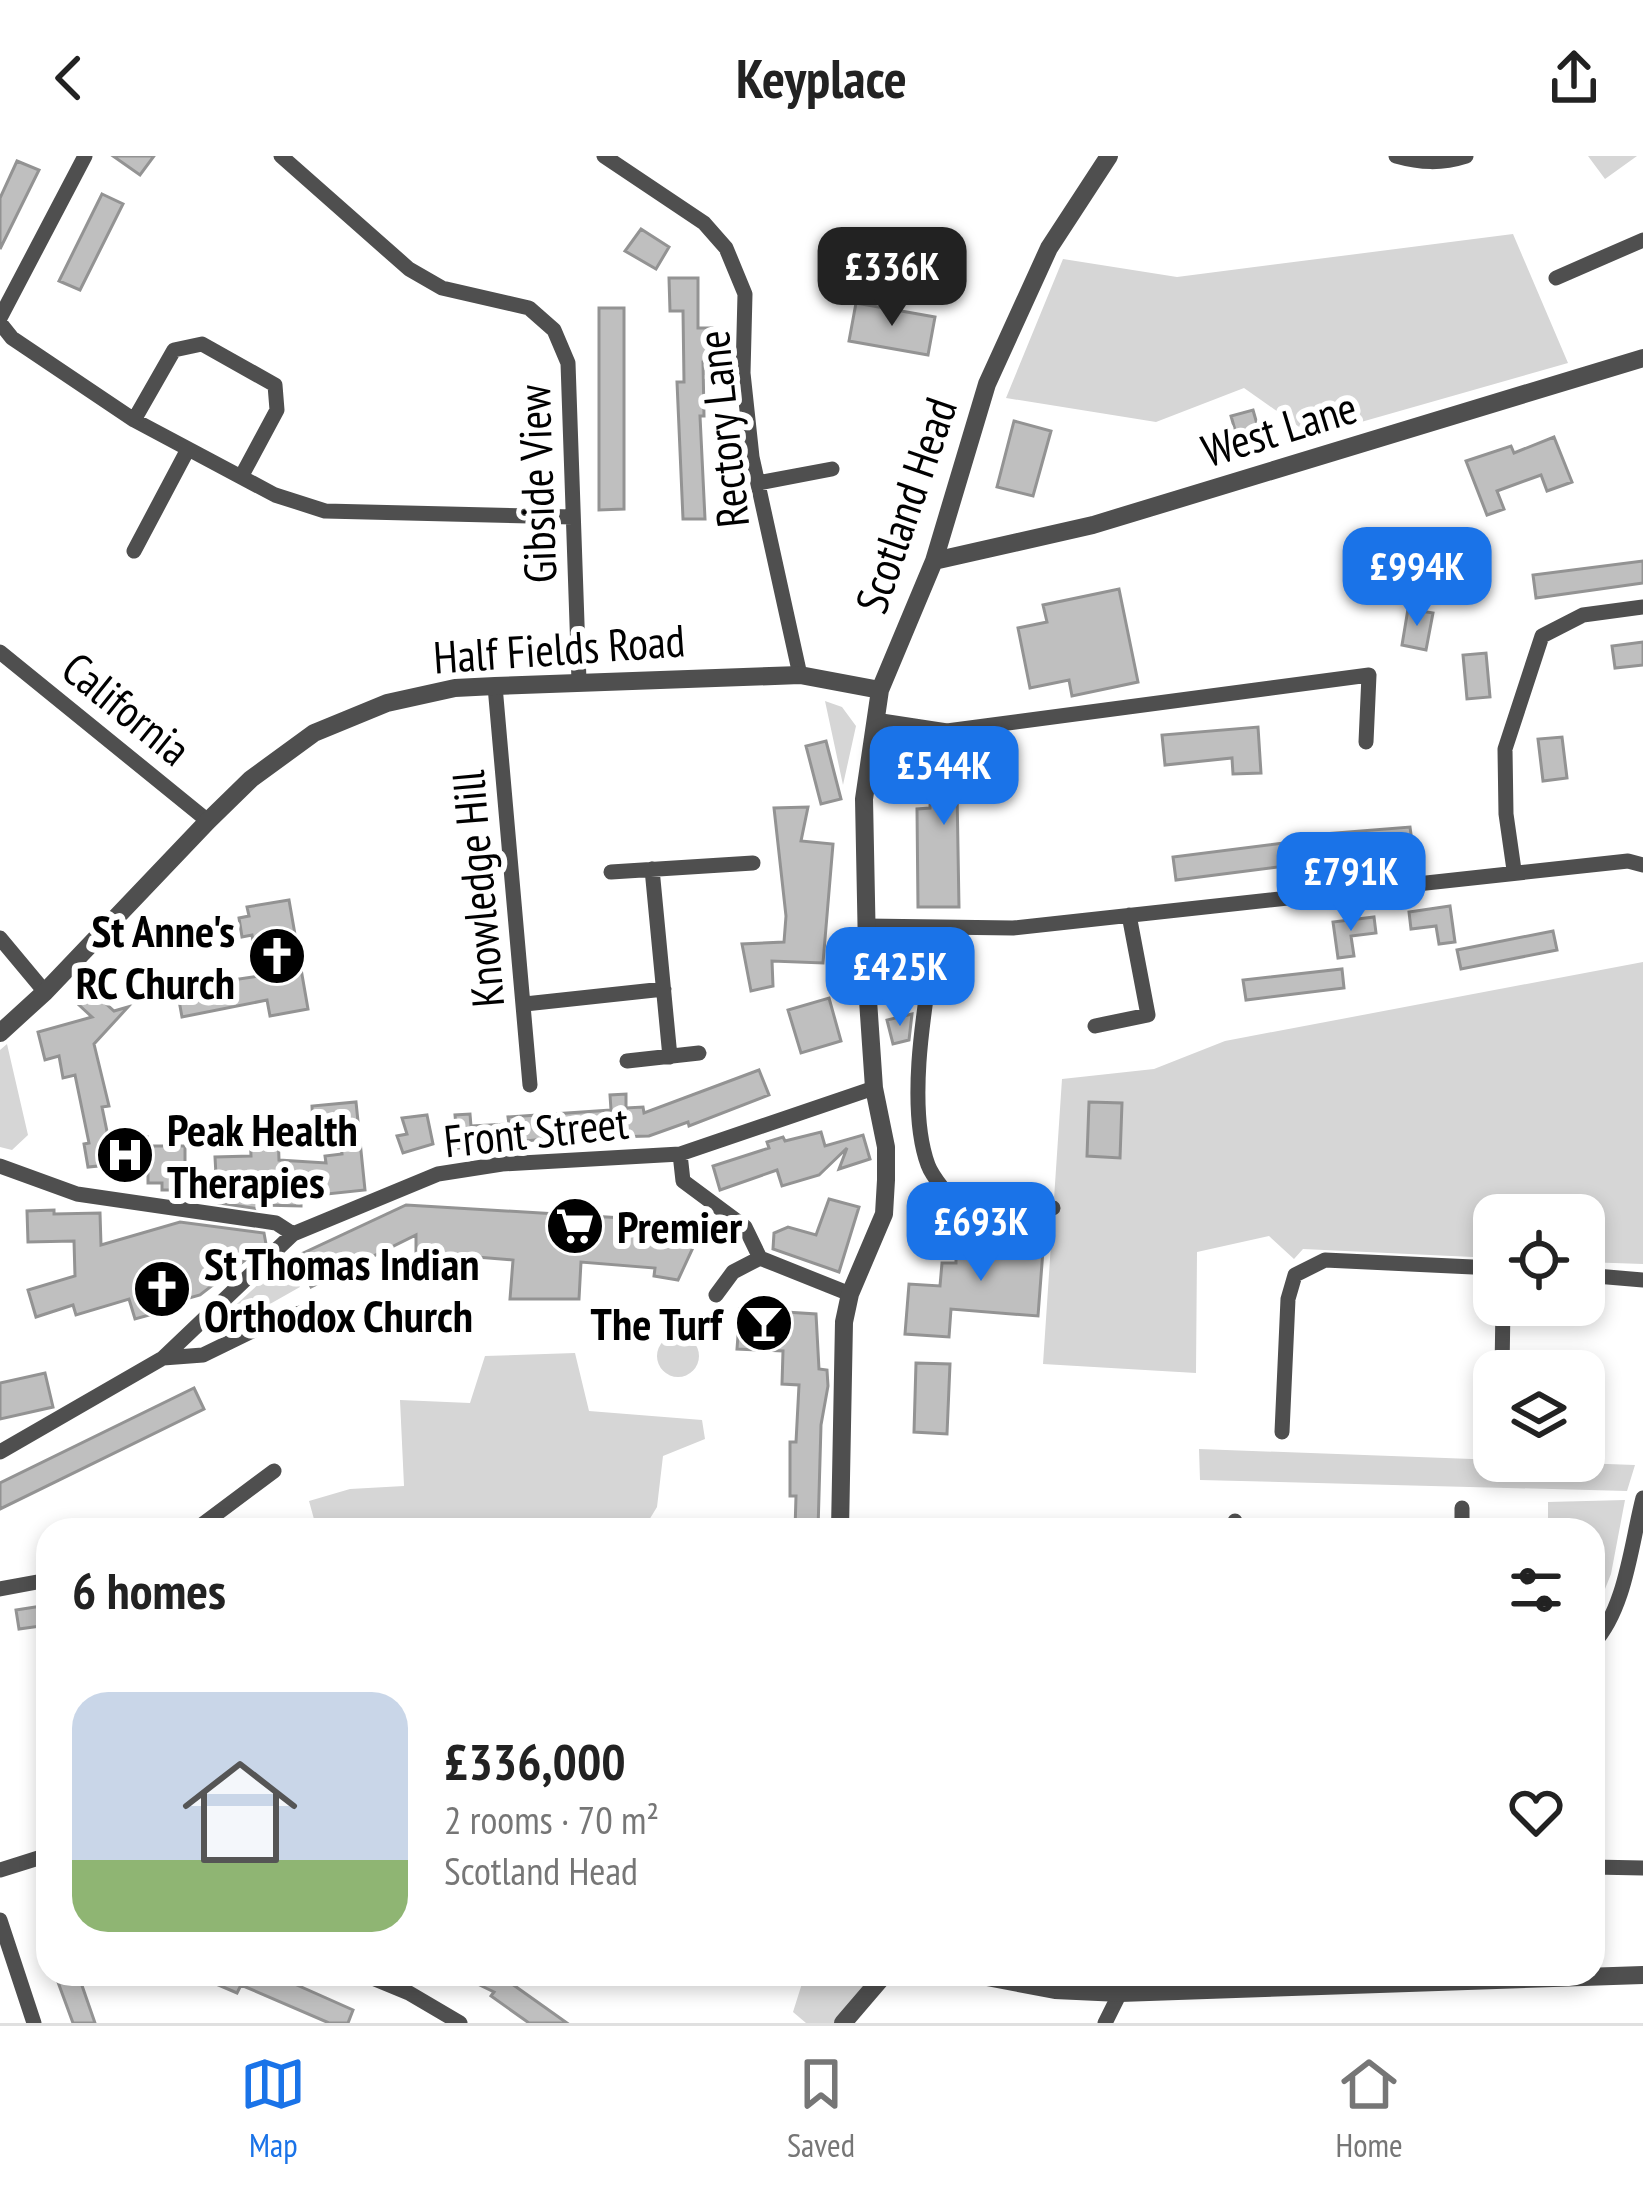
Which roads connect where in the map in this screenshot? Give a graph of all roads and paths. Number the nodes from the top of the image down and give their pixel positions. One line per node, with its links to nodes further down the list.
1 (85, 156): 9 (street)
2 (281, 156): 16 (street, Gibside View)
3 (604, 156): 15 (street, Rectory Lane)
4 (1109, 156): 18 (street, Scotland Head)
5 (1396, 156): 6 (street)
6 (1466, 156)
7 (1643, 240): 8 (street)
8 (1556, 278)
9 (0, 320): 11 (street)
10 (1643, 358): 18 (street, West Lane)
11 (134, 420): 12 (street); 14 (street)
12 (187, 451): 14 (street); 17 (street)
13 (832, 469): 15 (street)
14 (241, 477): 16 (street)
15 (758, 483): 21 (street, Rectory Lane)
16 (573, 518): 22 (street, Gibside View)
17 (134, 551)
18 (934, 561): 24 (street, Scotland Head)
19 (1643, 607): 31 (street)
20 (0, 652): 27 (street, California)
21 (800, 675): 22 (street, Half Fields Road); 24 (street, Half Fields Road)
22 (580, 681): 23 (street, Half Fields Road)
23 (495, 686): 27 (street, Half Fields Road); 39 (street, Knowledge Hill)
24 (880, 690): 25 (street, Scotland Head)
25 (875, 720): 26 (street); 34 (street, Scotland Head)
26 (1366, 742)
27 (208, 821): 38 (street, Half Fields Road)
28 (753, 862): 30 (street)
29 (1643, 865): 31 (street)
30 (652, 869): 32 (street); 37 (street)
31 (1514, 870): 33 (street)
32 (611, 872)
33 (1129, 915): 35 (street); 40 (street)
34 (866, 926): 35 (street); 46 (street, Scotland Head)
35 (937, 927): 49 (street)
36 (0, 938): 38 (street)
37 (664, 989): 39 (street); 43 (street)
38 (45, 992): 41 (street, Half Fields Road)
39 (525, 1004): 45 (street, Knowledge Hill)
40 (1095, 1026)
41 (0, 1033)
42 (699, 1053): 43 (street)
43 (670, 1058): 44 (street)
44 (627, 1060)
45 (530, 1085)
46 (874, 1088): 47 (street, Front Street); 55 (street, Scotland Head)
47 (680, 1154): 50 (street, Front Street); 51 (street)
48 (0, 1166): 50 (street)
49 (1053, 1208)
50 (293, 1234): 58 (street)
51 (760, 1258): 55 (street); 56 (street)
52 (1473, 1267): 59 (street)
53 (1605, 1277): 54 (street)
54 (1643, 1280)
55 (850, 1294): 65 (street, Scotland Head)
56 (716, 1295)
57 (308, 1311): 58 (street)
58 (163, 1358): 60 (street)
59 (1282, 1432)
60 (0, 1452)
61 (274, 1471): 64 (street)
62 (1643, 1498): 69 (street)
63 (1462, 1508): 66 (street)
64 (211, 1518)
65 (840, 1518)
66 (1462, 1518)
67 (36, 1582): 68 (street)
68 (0, 1589)
69 (1605, 1629)
70 (36, 1859): 73 (street)
71 (1605, 1867): 72 (street)
72 (1643, 1868)
73 (0, 1870)
74 (0, 1920): 82 (street)
75 (1643, 1975): 76 (street)
76 (1605, 1976)
77 (392, 1986): 83 (street)
78 (875, 1986): 84 (street)
79 (1034, 1986): 81 (street)
80 (1323, 1986): 81 (street)
81 (1120, 1993): 85 (street)
82 (34, 2023)
83 (460, 2023)
84 (844, 2023)
85 (1106, 2023)

